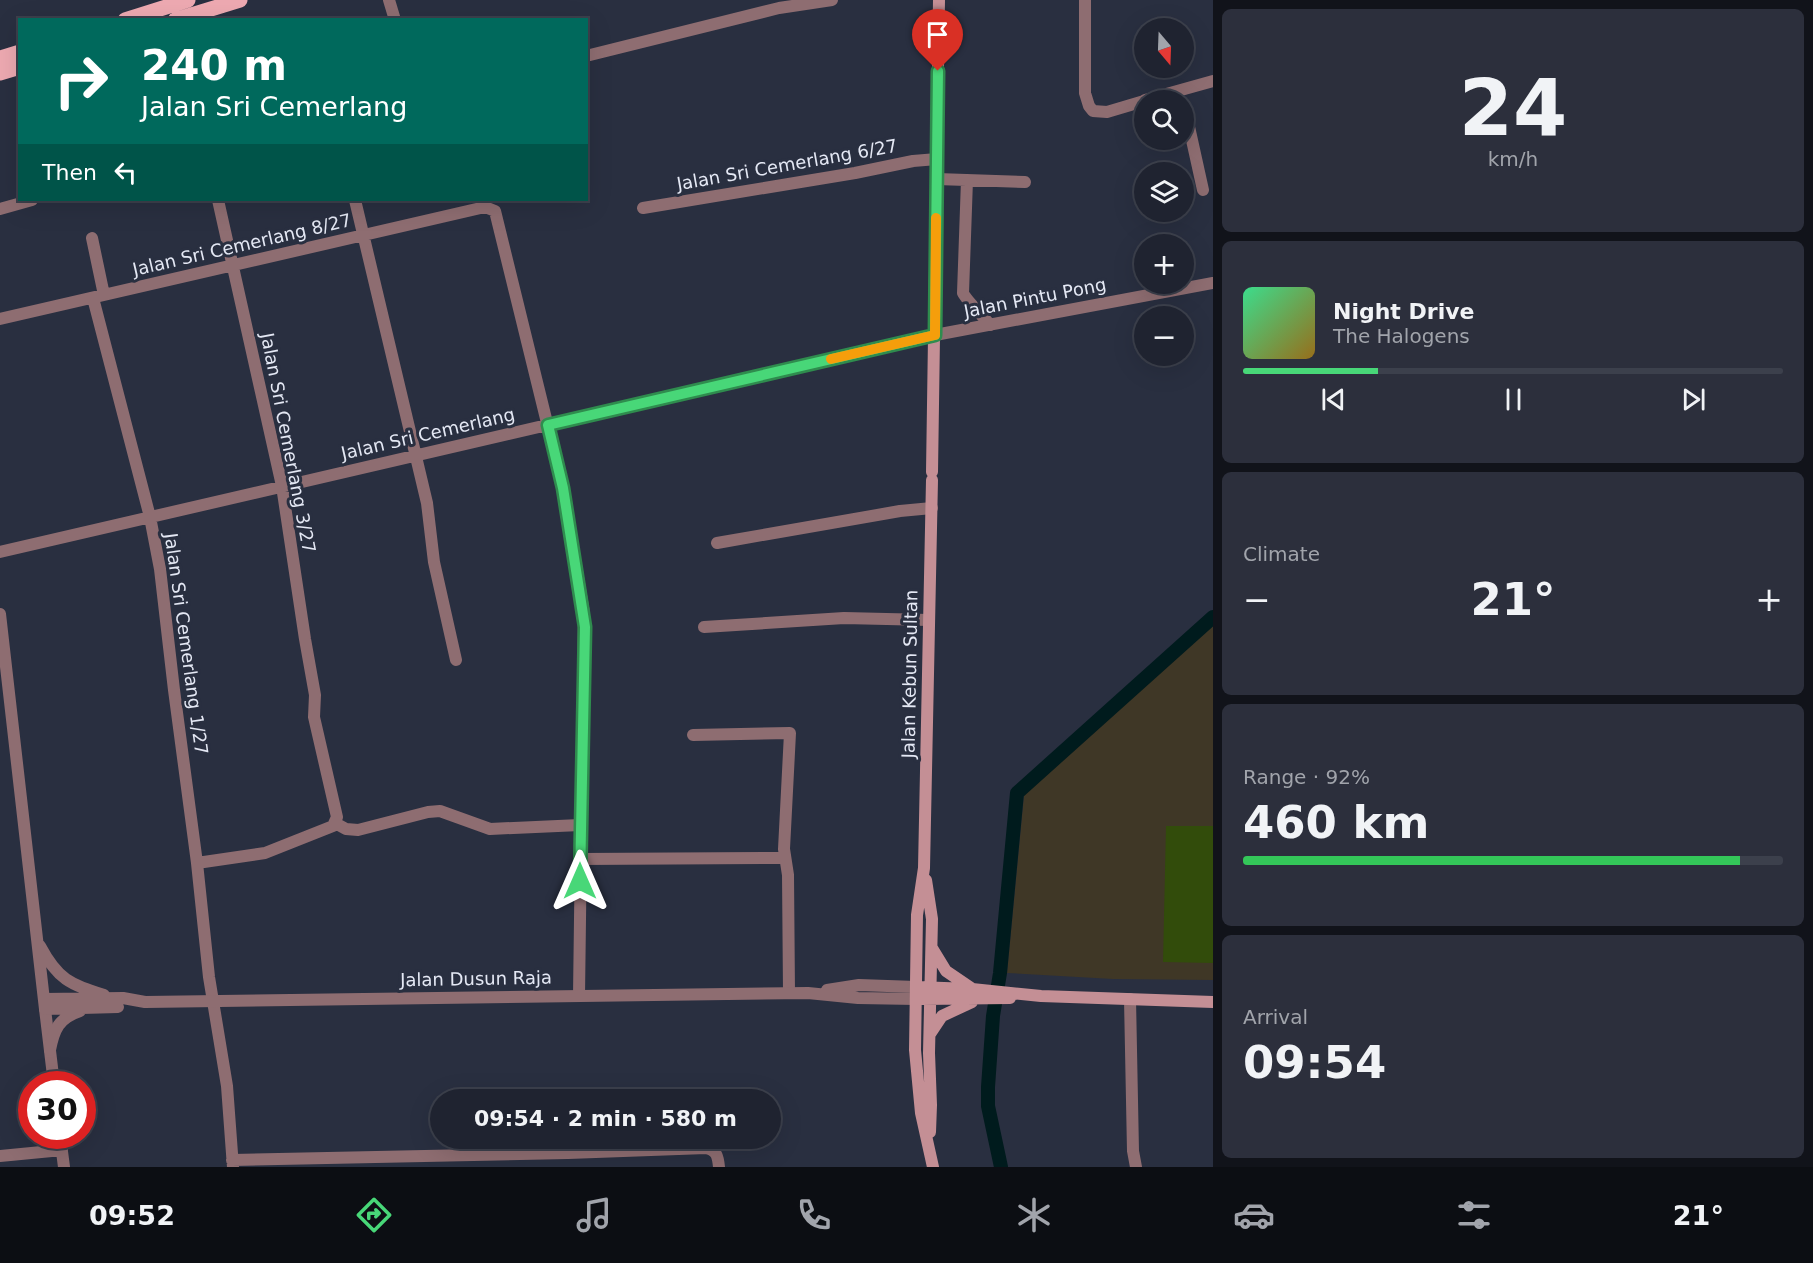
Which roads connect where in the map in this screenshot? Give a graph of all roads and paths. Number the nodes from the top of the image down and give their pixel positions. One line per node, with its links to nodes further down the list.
1 (188, 0): 7 (main road)
2 (240, 0): 9 (main road)
3 (389, 0): 10 (street)
4 (832, 0): 12 (street)
5 (939, 0): 20 (main road, Jalan Kebun Sultan)
6 (1085, 0): 18 (street)
7 (150, 6): 8 (main road)
8 (129, 18)
9 (182, 18)
10 (394, 18)
11 (18, 53): 13 (main road)
12 (588, 56)
13 (0, 58)
14 (18, 68): 15 (main road)
15 (0, 73)
16 (1213, 81): 17 (street)
17 (1194, 91)
18 (1134, 104)
19 (1194, 150): 24 (street)
20 (937, 159): 21 (main road, Jalan Kebun Sultan); 28 (street, Jalan Sri Cemerlang 6/27)
21 (937, 179): 22 (street); 37 (main road, Jalan Kebun Sultan)
22 (967, 180): 23 (street); 36 (street)
23 (1025, 182)
24 (1203, 190)
25 (28, 201): 29 (street)
26 (218, 201): 32 (street, Jalan Sri Cemerlang 3/27)
27 (355, 201): 30 (street)
28 (643, 208)
29 (0, 209)
30 (363, 236): 32 (street, Jalan Sri Cemerlang 8/27); 38 (street, Jalan Sri Cemerlang 8/27); 39 (street)
31 (92, 238): 34 (street, Jalan Sri Cemerlang 1/27)
32 (233, 266): 34 (street, Jalan Sri Cemerlang 8/27); 40 (street, Jalan Sri Cemerlang 3/27)
33 (1213, 283): 36 (street, Jalan Pintu Pong)
34 (99, 297): 35 (street, Jalan Sri Cemerlang 8/27); 42 (street, Jalan Sri Cemerlang 1/27)
35 (0, 320)
36 (990, 325): 37 (street, Jalan Pintu Pong)
37 (935, 335): 38 (street, Jalan Sri Cemerlang); 41 (main road, Jalan Kebun Sultan)
38 (548, 425): 39 (street, Jalan Sri Cemerlang); 51 (street)
39 (416, 455): 40 (street, Jalan Sri Cemerlang); 48 (street)
40 (282, 486): 42 (street, Jalan Sri Cemerlang); 50 (street, Jalan Sri Cemerlang 3/27)
41 (932, 508): 43 (street); 46 (main road, Jalan Kebun Sultan)
42 (150, 517): 44 (street, Jalan Sri Cemerlang); 54 (street, Jalan Sri Cemerlang 1/27)
43 (717, 543)
44 (0, 552)
45 (0, 614): 56 (street)
46 (929, 620): 47 (street); 55 (main road, Jalan Kebun Sultan)
47 (704, 627)
48 (456, 660)
49 (693, 735): 52 (street)
50 (335, 823): 51 (street); 54 (street)
51 (580, 825): 53 (street)
52 (785, 858): 53 (street); 58 (street)
53 (580, 859): 62 (street)
54 (197, 863): 65 (street, Jalan Sri Cemerlang 1/27)
55 (924, 868): 57 (main road, Jalan Kebun Sultan); 59 (main road, Jalan Kebun Sultan)
56 (37, 940): 63 (street); 68 (street)
57 (932, 947): 60 (main road, Jalan Kebun Sultan); 61 (main road)
58 (789, 993): 59 (street, Jalan Dusun Raja); 62 (street, Jalan Dusun Raja)
59 (916, 993): 60 (main road); 73 (main road, Jalan Kebun Sultan)
60 (931, 993): 61 (main road); 70 (main road, Jalan Kebun Sultan)
61 (979, 994): 64 (main road); 70 (main road)
62 (579, 996): 65 (street, Jalan Dusun Raja)
63 (115, 999): 66 (street, Jalan Dusun Raja); 68 (street, Jalan Dusun Raja)
64 (1130, 999): 67 (main road); 81 (street)
65 (213, 1001): 66 (street, Jalan Dusun Raja); 77 (street, Jalan Sri Cemerlang 1/27)
66 (146, 1002): 69 (street, Jalan Dusun Raja)
67 (1213, 1002)
68 (45, 1004): 69 (street, Jalan Dusun Raja); 71 (street)
69 (93, 1008): 71 (street)
70 (930, 1035): 73 (main road, Jalan Kebun Sultan)
71 (50, 1050): 72 (street)
72 (52, 1071)
73 (929, 1143): 80 (main road, Jalan Kebun Sultan)
74 (62, 1150): 75 (street); 78 (street)
75 (0, 1156)
76 (365, 1162): 77 (street); 79 (street)
77 (232, 1163)
78 (64, 1167)
79 (719, 1167)
80 (933, 1167)
81 (1136, 1167)

